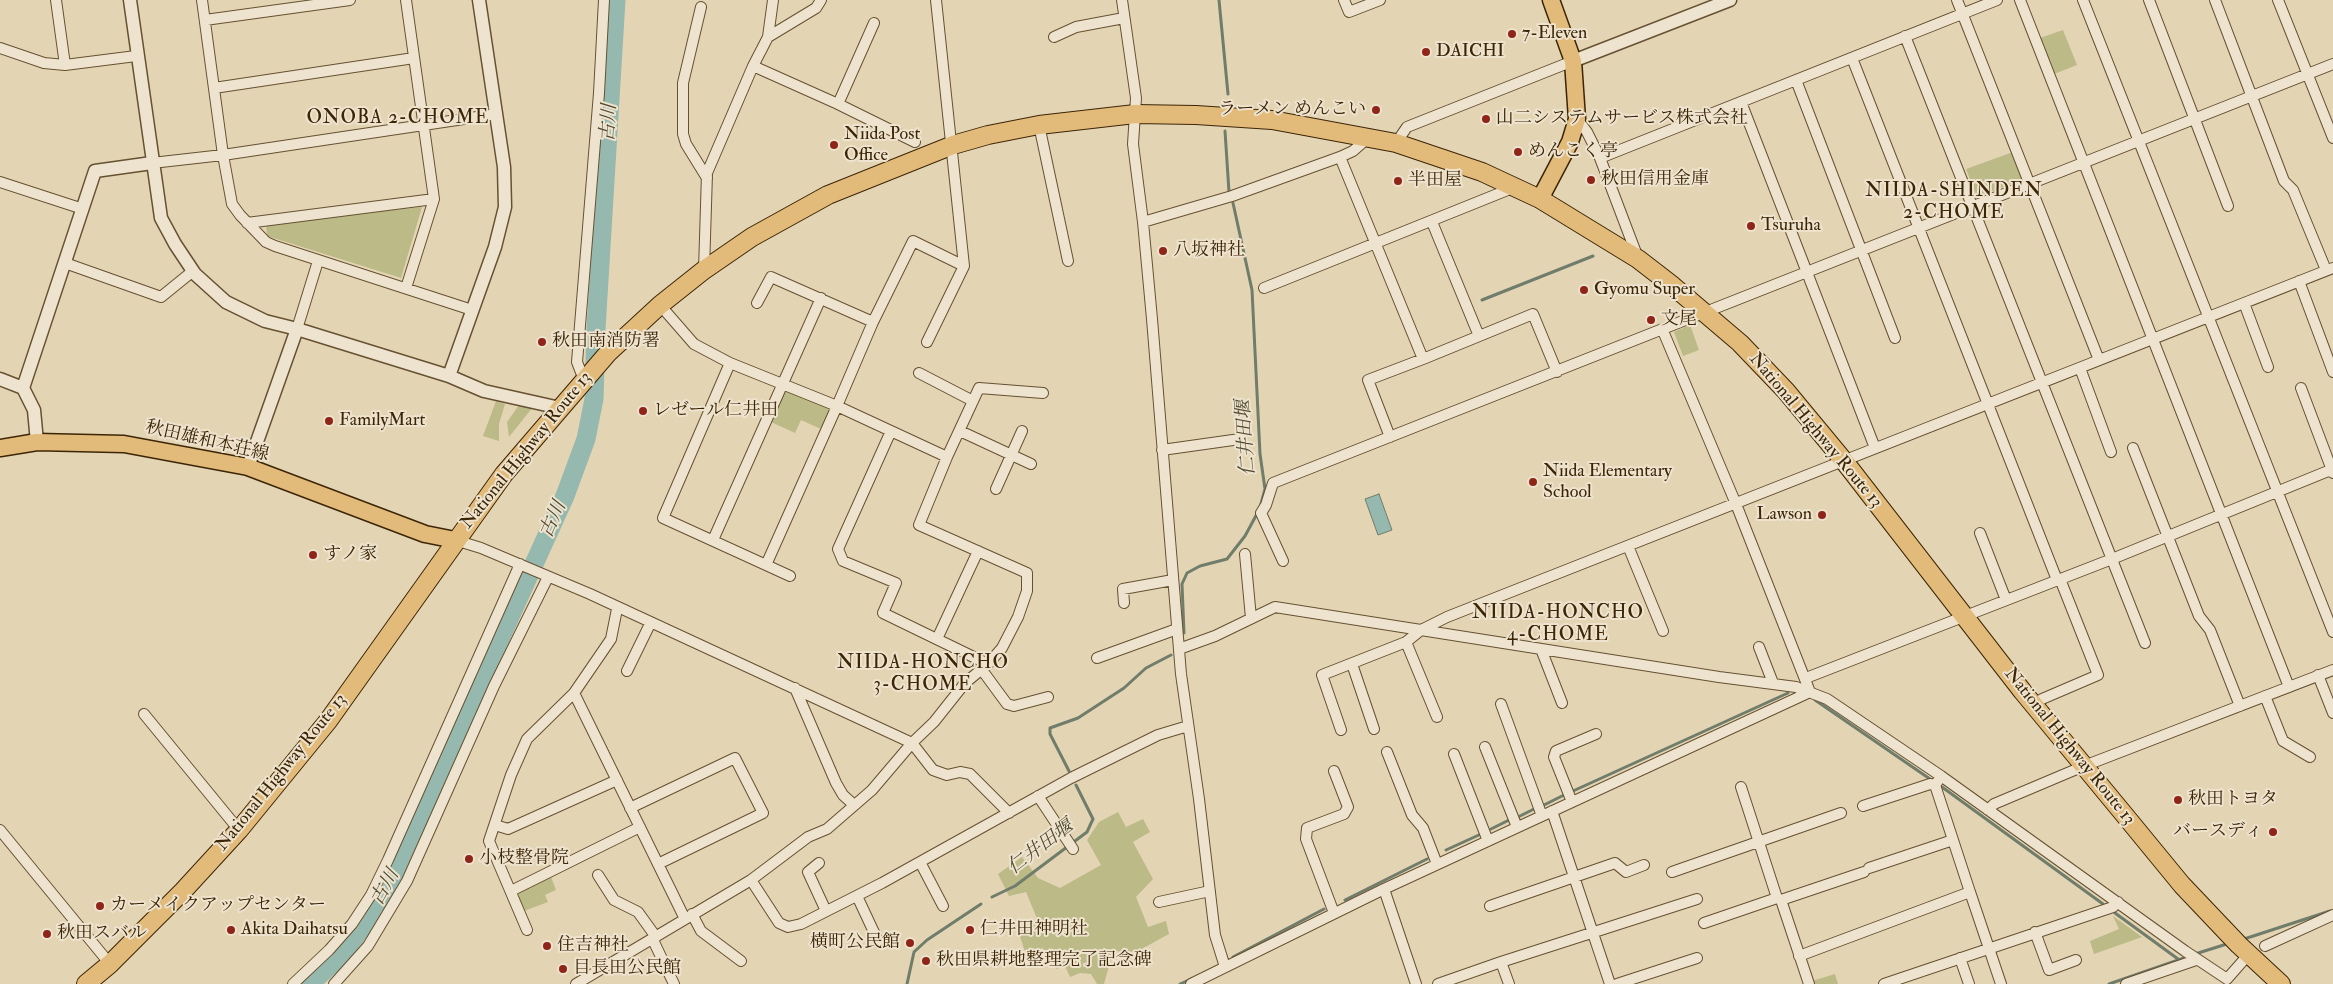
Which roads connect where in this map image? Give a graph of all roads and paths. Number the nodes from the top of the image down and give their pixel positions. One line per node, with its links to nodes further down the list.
1 (56, 0): 37 (street)
2 (130, 0): 32 (street)
3 (202, 0): 26 (street)
4 (350, 0): 26 (street)
5 (406, 0): 33 (street)
6 (479, 0): 45 (street)
7 (604, 0): 113 (street)
8 (773, 0): 28 (street)
9 (821, 0): 28 (street)
10 (936, 0): 56 (street)
11 (1122, 0): 25 (street)
12 (1344, 0): 13 (street)
13 (1380, 0)
14 (1551, 0): 35 (main road)
15 (1730, 0): 35 (street)
16 (1957, 0): 24 (street)
17 (1997, 0): 24 (street)
18 (2020, 0): 61 (street)
19 (2083, 0): 53 (street)
20 (2149, 0): 48 (street)
21 (2215, 0): 42 (street)
22 (2278, 0): 39 (street)
23 (701, 7): 62 (street)
24 (1962, 14): 29 (street); 64 (street)
25 (1124, 18): 30 (street); 46 (street)
26 (205, 20): 41 (street)
27 (874, 23): 44 (street)
28 (768, 36): 38 (street)
29 (1905, 36): 34 (street); 68 (street)
30 (1054, 37)
31 (0, 48): 37 (street)
32 (136, 56): 37 (street); 60 (street)
33 (414, 58): 41 (street); 49 (street)
34 (1852, 58): 40 (street); 74 (street)
35 (1573, 61): 47 (main road); 55 (street)
36 (2333, 64): 39 (street)
37 (65, 65)
38 (753, 66): 44 (street); 62 (street)
39 (2307, 75): 42 (street); 52 (street)
40 (1796, 80): 43 (street); 76 (street)
41 (214, 88): 57 (street)
42 (2253, 96): 48 (street); 82 (street)
43 (1741, 102): 59 (street); 85 (street)
44 (838, 104): 54 (street)
45 (497, 114): 49 (street); 93 (street)
46 (1135, 114): 50 (highway, National Highway Route 13); 51 (highway, National Highway Route 13); 71 (street)
47 (1577, 119): 59 (street); 67 (main road)
48 (2196, 119): 53 (street); 69 (street)
49 (424, 124): 57 (street); 66 (street)
50 (1039, 125): 56 (highway, National Highway Route 13); 79 (street)
51 (1369, 137): 55 (highway, National Highway Route 13); 58 (street)
52 (2333, 138)
53 (2139, 141): 61 (street); 95 (street)
54 (915, 142)
55 (1396, 143): 65 (highway, National Highway Route 13)
56 (953, 145): 81 (street); 84 (highway, National Highway Route 13)
57 (223, 155): 60 (street); 73 (street)
58 (1340, 157): 71 (street); 75 (street)
59 (1600, 158): 77 (street)
60 (152, 163): 70 (street); 83 (street)
61 (2085, 163): 64 (street); 101 (street)
62 (707, 178): 84 (street)
63 (0, 182): 70 (street)
64 (2029, 185): 68 (street); 104 (street)
65 (1515, 188): 67 (highway, National Highway Route 13); 72 (street)
66 (434, 199): 73 (street); 87 (street)
67 (1540, 199): 77 (highway, National Highway Route 13)
68 (1973, 206): 74 (street); 114 (street)
69 (2228, 206)
70 (83, 209): 80 (street)
71 (1144, 222): 132 (street)
72 (1432, 222): 75 (street); 99 (street)
73 (247, 223): 78 (street)
74 (1919, 227): 76 (street); 120 (street)
75 (1377, 244): 88 (street); 103 (street)
76 (1861, 250): 85 (street); 100 (street)
77 (1638, 259): 94 (highway, National Highway Route 13)
78 (318, 261): 87 (street); 97 (street)
79 (1068, 261)
80 (65, 263): 83 (street); 116 (street)
81 (964, 266): 96 (street); 102 (street)
82 (2329, 269): 86 (street)
83 (192, 270): 97 (street)
84 (704, 270): 92 (highway, National Highway Route 13)
85 (1808, 271): 94 (street); 130 (street)
86 (2299, 281): 91 (street); 109 (street)
87 (406, 288): 93 (street)
88 (1264, 288)
89 (821, 298): 90 (street); 96 (street); 115 (street)
90 (757, 303)
91 (2244, 303): 95 (street); 106 (street)
92 (660, 305): 105 (street); 113 (highway, National Highway Route 13)
93 (472, 310): 111 (street)
94 (1705, 312): 98 (street); 136 (highway, National Highway Route 13)
95 (2208, 317): 101 (street); 141 (street)
96 (873, 322): 121 (street)
97 (297, 329): 111 (street); 138 (street)
98 (1663, 331): 108 (street); 142 (street)
99 (1479, 336): 103 (street); 108 (street)
100 (1895, 338)
101 (2153, 338): 104 (street); 143 (street)
102 (927, 342)
103 (1423, 359): 126 (street)
104 (2099, 360): 107 (street)
105 (730, 363): 115 (street); 147 (street)
106 (2268, 367)
107 (2080, 368): 114 (street); 133 (street)
108 (1557, 372): 126 (street)
109 (2333, 372)
110 (919, 373): 119 (street)
111 (449, 376): 122 (street)
112 (0, 379): 116 (street)
113 (585, 379): 122 (highway, National Highway Route 13)
114 (2043, 382): 120 (street); 151 (street)
115 (783, 384): 121 (street); 147 (street)
116 (23, 388): 128 (street)
117 (2300, 388): 139 (street)
118 (1043, 393): 119 (street)
119 (973, 400): 124 (street)
120 (1988, 404): 130 (street); 158 (street)
121 (837, 406): 123 (street); 154 (street)
122 (560, 408): 146 (highway, National Highway Route 13)
123 (891, 431): 135 (street); 169 (street)
124 (960, 431): 134 (street); 135 (street)
125 (1022, 431): 134 (street)
126 (1390, 437): 152 (street)
127 (1240, 439): 132 (street)
128 (37, 442): 129 (main road, 秋田雄和本荘線); 138 (main road, 秋田雄和本荘線)
129 (0, 448)
130 (1875, 448): 136 (street)
131 (2133, 448): 145 (street)
132 (1162, 450): 157 (street)
133 (2111, 452)
134 (1010, 455): 137 (street); 140 (street)
135 (947, 457): 149 (street)
136 (1844, 460): 142 (street); 162 (highway, National Highway Route 13)
137 (1030, 464)
138 (248, 467): 146 (main road, 秋田雄和本荘線)
139 (2333, 471): 141 (street)
140 (996, 489)
141 (2277, 490): 143 (street); 168 (street)
142 (1736, 504): 148 (street); 181 (street)
143 (2223, 513): 145 (street); 183 (street)
144 (1980, 533): 159 (street)
145 (2167, 535): 151 (street); 192 (street)
146 (455, 540): 153 (street); 224 (highway, National Highway Route 13)
147 (713, 540): 154 (street)
148 (1628, 546): 166 (street); 167 (street)
149 (978, 551): 169 (street); 177 (street)
150 (1245, 554): 163 (street)
151 (2112, 559): 158 (street); 171 (street)
152 (1283, 561)
153 (523, 565): 155 (street); 274 (street)
154 (766, 565): 156 (street)
155 (546, 576): 161 (street); 275 (street)
156 (790, 576)
157 (1173, 580): 160 (street); 165 (street)
158 (2058, 580): 159 (street); 191 (street)
159 (2006, 600): 162 (street)
160 (1124, 603)
161 (617, 609): 164 (street); 186 (street)
162 (1965, 616): 181 (street); 191 (highway, National Highway Route 13)
163 (1251, 618): 166 (street); 173 (street)
164 (650, 624): 179 (street); 184 (street)
165 (1177, 629): 173 (street); 175 (street)
166 (1421, 630): 170 (street); 174 (street)
167 (1663, 632)
168 (2333, 632)
169 (937, 639): 177 (street)
170 (1406, 642): 176 (street); 195 (street)
171 (2145, 643)
172 (1759, 647): 182 (street)
173 (1179, 649): 196 (street)
174 (1541, 649): 182 (street); 189 (street)
175 (1097, 658)
176 (1352, 664): 197 (street); 198 (street)
177 (985, 667): 188 (street); 200 (street)
178 (2333, 670): 180 (street)
179 (627, 671)
180 (2318, 676): 183 (street); 193 (street)
181 (1806, 678): 185 (street)
182 (1774, 683): 185 (street)
183 (2289, 687): 187 (street)
184 (795, 688): 200 (street); 212 (street)
185 (1810, 692): 208 (street); 211 (street)
186 (574, 693): 207 (street); 220 (street)
187 (2265, 696): 192 (street); 204 (street)
188 (1048, 697)
189 (1562, 703)
190 (1501, 704): 219 (street)
191 (2034, 705): 205 (highway, National Highway Route 13)
192 (2240, 706): 205 (street)
193 (2333, 712)
194 (144, 714): 224 (street)
195 (1437, 717)
196 (1188, 726): 210 (street); 240 (street)
197 (1374, 729)
198 (1341, 730)
199 (1596, 734): 211 (street)
200 (912, 743): 212 (street); 217 (street)
201 (1484, 747): 222 (street)
202 (1387, 752): 232 (street)
203 (1454, 754): 226 (street)
204 (2310, 757)
205 (2084, 766): 215 (street); 259 (highway, National Highway Route 13)
206 (1334, 771): 250 (street)
207 (617, 780): 214 (street); 220 (street)
208 (1938, 780): 213 (street); 215 (street); 225 (street)
209 (1741, 787): 227 (street)
210 (1038, 796): 217 (street); 228 (street)
211 (1572, 802): 216 (street)
212 (854, 805): 237 (street)
213 (1863, 806)
214 (630, 808): 221 (street); 231 (street)
215 (1988, 810): 246 (street)
216 (1552, 811): 219 (street); 236 (street)
217 (1009, 813): 229 (street)
218 (1841, 813): 227 (street)
219 (1542, 816): 222 (street)
220 (495, 825): 239 (street)
221 (640, 827): 231 (street); 239 (street)
222 (1518, 827): 226 (street)
223 (0, 830): 269 (street)
224 (239, 830): 269 (highway, National Highway Route 13)
225 (1953, 840): 241 (street); 244 (street)
226 (1488, 841): 232 (street)
227 (1758, 841): 234 (street); 244 (street)
228 (1071, 845)
229 (920, 862): 242 (street); 247 (street)
230 (818, 863): 249 (street)
231 (658, 864): 252 (street)
232 (1437, 864): 238 (street)
233 (1644, 866): 236 (street)
234 (1672, 872)
235 (598, 875): 257 (street)
236 (1574, 877): 248 (street); 255 (street)
237 (751, 880): 249 (street); 252 (street)
238 (1384, 889): 250 (street); 278 (street)
239 (511, 891): 254 (street)
240 (1210, 891): 245 (street); 270 (street)
241 (1970, 892): 261 (street); 262 (street)
242 (857, 896): 249 (street); 258 (street)
243 (1697, 899): 255 (street)
244 (1779, 899): 253 (street); 262 (street)
245 (1159, 902)
246 (2118, 902): 256 (street); 266 (street)
247 (943, 906)
248 (1490, 906)
249 (826, 911)
250 (1334, 913): 270 (street)
251 (2333, 915): 260 (street)
252 (688, 916): 257 (street); 267 (street)
253 (1704, 923)
254 (527, 930)
255 (1592, 931): 268 (street); 281 (street)
256 (2035, 932): 261 (street); 265 (street)
257 (655, 939): 276 (street); 277 (street)
258 (879, 943)
259 (2240, 945): 271 (street); 288 (highway, National Highway Route 13)
260 (2265, 946)
261 (1990, 948): 264 (street); 286 (street)
262 (1799, 956): 283 (street)
263 (1697, 958): 282 (street)
264 (1960, 958): 284 (street); 285 (street)
265 (2076, 960)
266 (2196, 960): 271 (street); 287 (street)
267 (741, 961)
268 (1501, 962): 279 (street); 280 (street)
269 (110, 964): 273 (highway, National Highway Route 13)
270 (1224, 968): 272 (street)
271 (2230, 981)
272 (1194, 983)
273 (86, 984)
274 (293, 984)
275 (334, 984)
276 (576, 984)
277 (674, 984)
278 (1416, 984)
279 (1438, 984)
280 (1508, 984)
281 (1610, 984)
282 (1617, 984)
283 (1808, 984)
284 (1884, 984)
285 (1968, 984)
286 (2001, 984)
287 (2126, 984)
288 (2281, 984)

